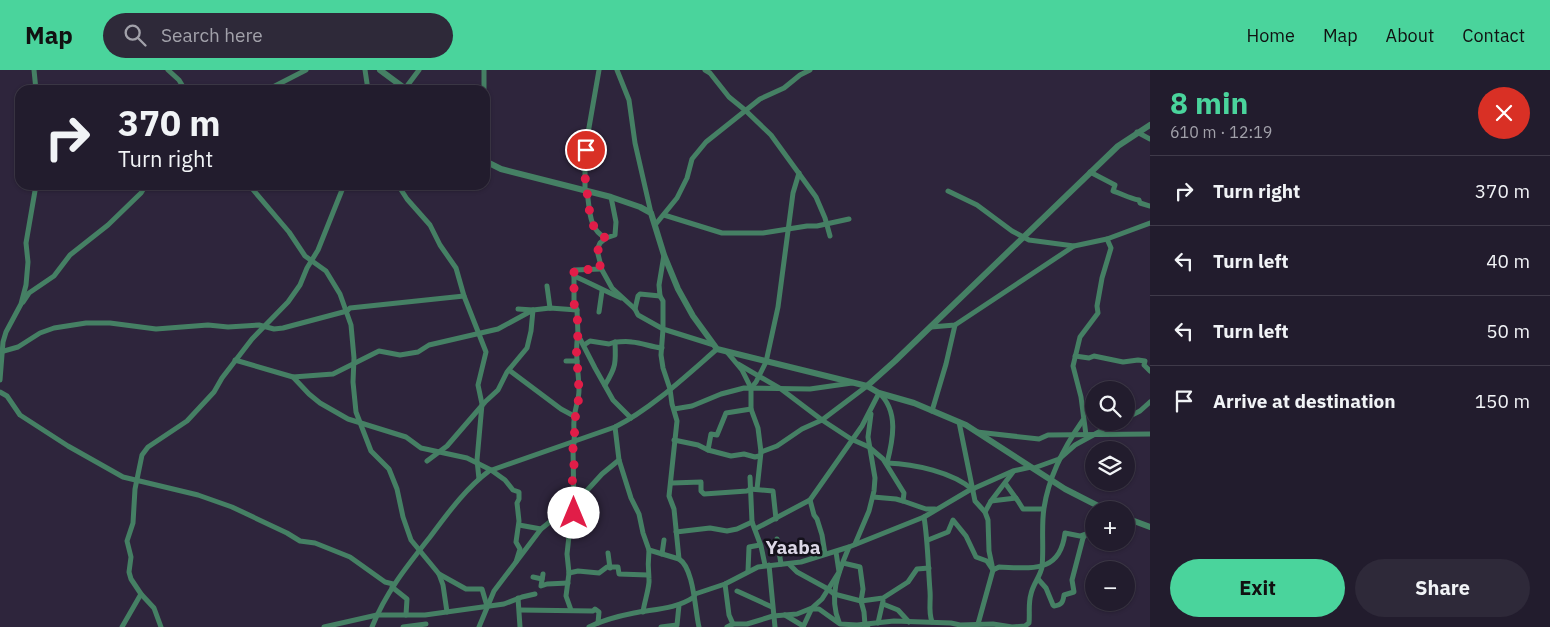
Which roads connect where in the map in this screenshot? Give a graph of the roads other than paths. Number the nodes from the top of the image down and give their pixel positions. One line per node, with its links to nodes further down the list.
1 (34, 70): 12 (street)
2 (168, 70): 13 (street)
3 (306, 70): 14 (street)
4 (365, 70): 15 (street)
5 (380, 70): 16 (street)
6 (419, 70): 17 (street)
7 (484, 70): 18 (street)
8 (599, 70): 32 (street)
9 (617, 70): 35 (street)
10 (704, 70): 19 (street)
11 (810, 70): 19 (street)
12 (36, 85)
13 (182, 85)
14 (277, 85)
15 (367, 85)
16 (400, 85)
17 (409, 85)
18 (484, 85)
19 (746, 110): 25 (street); 36 (street)
20 (1150, 125): 21 (street)
21 (1138, 132): 22 (street); 24 (street)
22 (1150, 139)
23 (490, 164): 32 (street)
24 (1090, 172): 34 (street); 43 (street)
25 (798, 173): 39 (street); 41 (street)
26 (35, 190): 56 (street)
27 (142, 190): 56 (street)
28 (253, 190): 48 (street)
29 (342, 190): 48 (street)
30 (401, 190): 53 (street)
31 (948, 190): 43 (street)
32 (586, 191): 33 (street); 44 (street)
33 (612, 197): 35 (street); 44 (street)
34 (1150, 206)
35 (651, 213): 40 (street)
36 (664, 215): 40 (street); 41 (street)
37 (849, 219): 39 (street)
38 (1150, 223): 45 (street)
39 (827, 224): 41 (street); 42 (street)
40 (655, 225): 47 (street)
41 (789, 228): 80 (street)
42 (830, 236)
43 (1022, 237): 46 (street); 66 (street)
44 (606, 238): 49 (street)
45 (1107, 239): 46 (street); 76 (street)
46 (1074, 246): 64 (street)
47 (664, 255): 54 (street); 72 (street)
48 (312, 262): 62 (street); 65 (street)
49 (601, 269): 50 (street); 55 (street)
50 (574, 276): 52 (street); 61 (street)
51 (547, 286): 57 (street)
52 (602, 291): 55 (street); 63 (street)
53 (464, 296): 62 (street); 68 (street)
54 (660, 296): 59 (street); 67 (street)
55 (626, 300): 59 (street)
56 (21, 304): 74 (street)
57 (550, 308): 60 (street); 61 (street)
58 (518, 309): 60 (street)
59 (635, 309): 67 (street)
60 (533, 310): 68 (street); 83 (street)
61 (577, 310): 69 (street)
62 (348, 311): 65 (street); 81 (street)
63 (599, 312)
64 (955, 325): 66 (street); 101 (street)
65 (264, 326): 74 (street); 77 (street)
66 (931, 327): 90 (street)
67 (662, 329): 72 (street); 73 (street)
68 (479, 333): 81 (street); 97 (street)
69 (578, 335): 71 (street); 79 (street)
70 (615, 342): 71 (street); 73 (street); 89 (street)
71 (584, 345): 89 (street)
72 (716, 347): 75 (street); 91 (street)
73 (662, 348): 91 (street)
74 (1, 351): 87 (street)
75 (726, 352): 80 (street); 82 (street)
76 (1075, 356): 84 (street); 106 (street)
77 (235, 360): 86 (street); 133 (street)
78 (566, 361): 79 (street)
79 (578, 361): 103 (street)
80 (766, 362): 85 (street); 88 (street)
81 (354, 364): 86 (street); 108 (street)
82 (738, 364): 85 (street); 92 (street)
83 (509, 370): 97 (street); 103 (street)
84 (1150, 371)
85 (759, 376): 92 (street); 93 (street)
86 (293, 377): 108 (street)
87 (0, 380)
88 (855, 383): 90 (street); 93 (street)
89 (604, 385): 104 (street)
90 (867, 386): 95 (street); 105 (street)
91 (670, 388): 99 (street); 104 (street)
92 (751, 388): 93 (street); 99 (street); 100 (street)
93 (782, 389): 105 (street)
94 (0, 392): 133 (street)
95 (879, 393): 98 (street); 101 (street); 127 (street)
96 (1150, 402): 102 (street)
97 (482, 406): 121 (street); 126 (street)
98 (873, 406): 116 (street); 119 (street)
99 (674, 409): 117 (street)
100 (751, 409): 120 (street); 122 (street)
101 (932, 411): 107 (street)
102 (1135, 414)
103 (574, 416): 118 (street)
104 (631, 418): 109 (street)
105 (822, 420): 116 (street); 122 (street)
106 (1083, 420): 114 (street); 115 (street)
107 (959, 422): 111 (street); 139 (street)
108 (360, 423): 121 (street); 167 (street)
109 (616, 427): 118 (street); 124 (street)
110 (1100, 431): 112 (street)
111 (977, 432): 114 (street); 128 (street)
112 (1094, 434): 113 (street); 115 (street); 123 (street)
113 (1150, 434)
114 (1073, 435): 115 (street); 123 (street)
115 (1086, 435)
116 (851, 439): 119 (street); 142 (street)
117 (674, 440): 120 (street); 135 (street)
118 (575, 441): 129 (street); 146 (street)
119 (869, 448): 127 (street); 140 (street)
120 (708, 450): 122 (street)
121 (440, 451): 125 (street); 126 (street)
122 (760, 454): 138 (street)
123 (1059, 459): 128 (street); 134 (street)
124 (619, 460): 146 (street); 166 (street)
125 (426, 461)
126 (477, 464): 129 (street); 132 (street)
127 (887, 464): 139 (street); 145 (street)
128 (1032, 468): 130 (street); 134 (street)
129 (491, 470): 132 (street); 154 (street)
130 (1014, 471): 136 (street); 139 (street)
131 (750, 477): 137 (street)
132 (479, 479): 167 (street)
133 (137, 480): 191 (street); 194 (street)
134 (1050, 480): 144 (street); 148 (street)
135 (672, 483): 137 (street); 158 (street)
136 (1005, 483): 141 (street); 143 (street)
137 (750, 489): 138 (street); 153 (street)
138 (757, 490): 151 (street)
139 (973, 490): 147 (street); 149 (street)
140 (872, 497): 145 (street); 163 (street)
141 (1016, 498): 143 (street); 148 (street)
142 (810, 500): 151 (street); 171 (street)
143 (991, 501): 149 (street)
144 (1089, 501)
145 (903, 502): 147 (street)
146 (573, 504): 156 (street); 183 (street)
147 (938, 508): 150 (street)
148 (1043, 509): 178 (street)
149 (985, 512): 181 (street)
150 (924, 517): 162 (street); 163 (street)
151 (776, 519): 157 (street)
152 (1135, 521): 155 (street)
153 (752, 522): 157 (street); 158 (street)
154 (519, 524): 156 (street); 173 (street)
155 (1150, 527)
156 (540, 529): 173 (street)
157 (755, 530): 164 (street)
158 (676, 532): 172 (street)
159 (1085, 535): 178 (street); 188 (street)
160 (777, 539): 175 (street)
161 (664, 540): 170 (street)
162 (928, 540): 180 (street); 181 (street)
163 (855, 544): 165 (street)
164 (760, 545): 177 (street); 182 (street)
165 (849, 547): 168 (street); 174 (street)
166 (649, 550): 170 (street); 186 (street)
167 (419, 551): 185 (street); 191 (street)
168 (836, 552): 171 (street); 184 (street)
169 (608, 553): 179 (street)
170 (662, 554): 172 (street)
171 (825, 554): 176 (street)
172 (679, 559): 196 (street)
173 (516, 562): 201 (street)
174 (843, 563): 184 (street); 199 (street)
175 (781, 564): 176 (street); 177 (street)
176 (789, 564): 192 (street)
177 (767, 565): 182 (street); 203 (street)
178 (1042, 567): 181 (street); 188 (street)
179 (610, 568): 183 (street); 186 (street)
180 (929, 568): 200 (street); 214 (street)
181 (993, 570): 219 (street)
182 (748, 571): 190 (street)
183 (569, 572): 189 (street)
184 (839, 572): 192 (street); 197 (street)
185 (439, 574): 201 (street); 207 (street)
186 (648, 575): 208 (street)
187 (534, 576): 189 (street)
188 (1038, 579): 219 (street)
189 (568, 583): 206 (street)
190 (725, 584): 196 (street); 217 (street)
191 (393, 586): 209 (street); 210 (street)
192 (828, 589): 197 (street); 204 (street)
193 (737, 591): 203 (street)
194 (141, 594): 227 (street); 228 (street)
195 (535, 594): 198 (street)
196 (695, 594): 202 (street); 235 (street)
197 (834, 594): 199 (street); 221 (street)
198 (518, 598): 201 (street); 205 (street)
199 (861, 601): 200 (street); 222 (street)
200 (883, 601): 216 (street); 218 (street)
201 (487, 606): 207 (street); 232 (street)
202 (679, 606): 208 (street); 224 (street)
203 (772, 606): 213 (street)
204 (812, 609): 211 (street); 221 (street); 225 (street)
205 (520, 610): 206 (street); 233 (street)
206 (571, 610): 215 (street)
207 (446, 612): 212 (street)
208 (644, 612): 215 (street)
209 (377, 614): 210 (street); 229 (street); 230 (street)
210 (406, 615): 212 (street)
211 (785, 615): 213 (street); 225 (street)
212 (425, 616): 223 (street)
213 (773, 616): 220 (street); 237 (street)
214 (932, 622): 218 (street); 226 (street)
215 (598, 623): 234 (street)
216 (878, 623): 218 (street); 222 (street)
217 (733, 624): 220 (street); 236 (street)
218 (913, 624)
219 (978, 624): 226 (street)
220 (747, 625)
221 (840, 625): 222 (street)
222 (865, 625): 238 (street)
223 (425, 626): 231 (street)
224 (663, 626)
225 (803, 626)
226 (959, 626)
227 (122, 627)
228 (160, 627)
229 (324, 627)
230 (372, 627)
231 (403, 627)
232 (479, 627)
233 (520, 627)
234 (589, 627)
235 (699, 627)
236 (727, 627)
237 (775, 627)
238 (873, 627)

